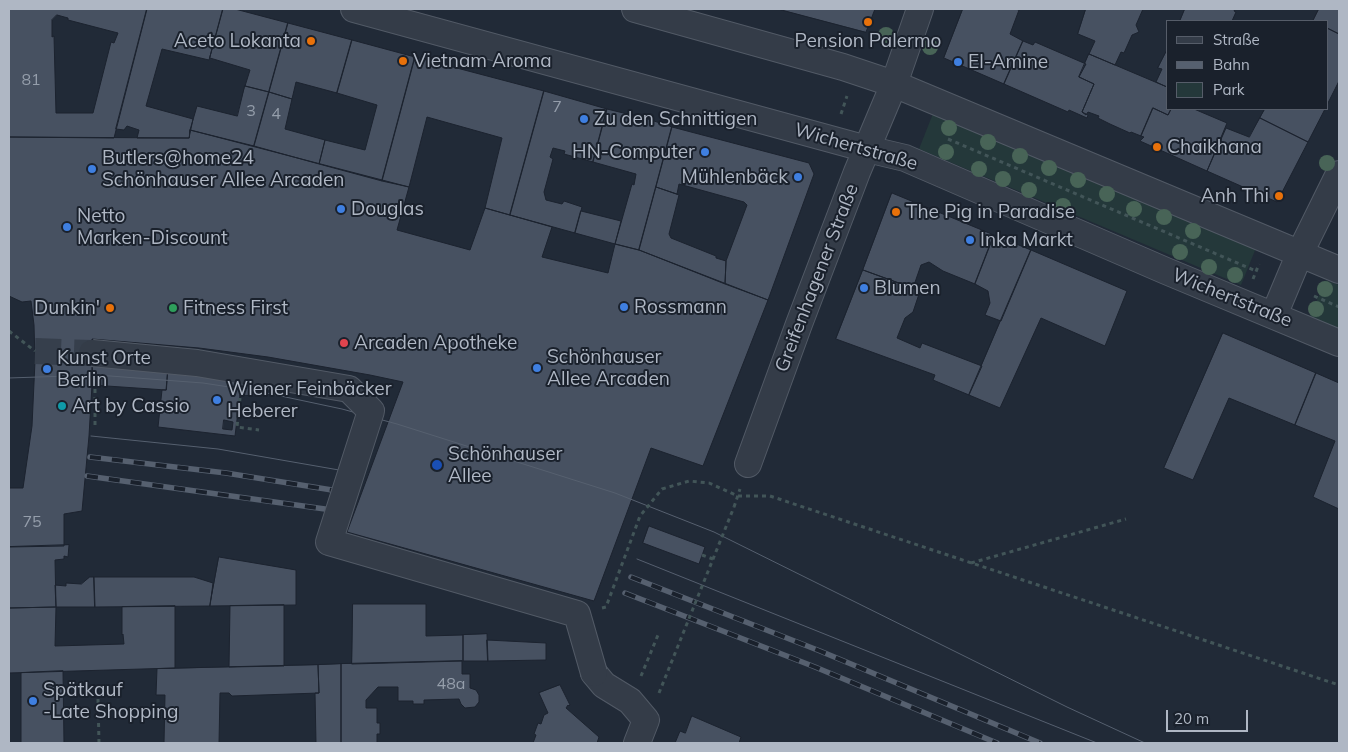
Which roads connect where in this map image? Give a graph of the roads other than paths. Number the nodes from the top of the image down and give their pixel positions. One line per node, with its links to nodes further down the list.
1 (354, 9): 5 (street, Wichertstraße)
2 (635, 9): 4 (street)
3 (920, 9): 4 (street, Greifenhagener Straße)
4 (894, 84): 5 (street, Greifenhagener Straße); 7 (street)
5 (866, 149): 9 (street, Wichertstraße); 12 (street, Greifenhagener Straße)
6 (1339, 174): 7 (street)
7 (1300, 253): 8 (street); 9 (street)
8 (1339, 270)
9 (1274, 315): 10 (street, Wichertstraße)
10 (1339, 343)
11 (92, 353): 13 (street, bridge)
12 (748, 464)
13 (642, 731)

